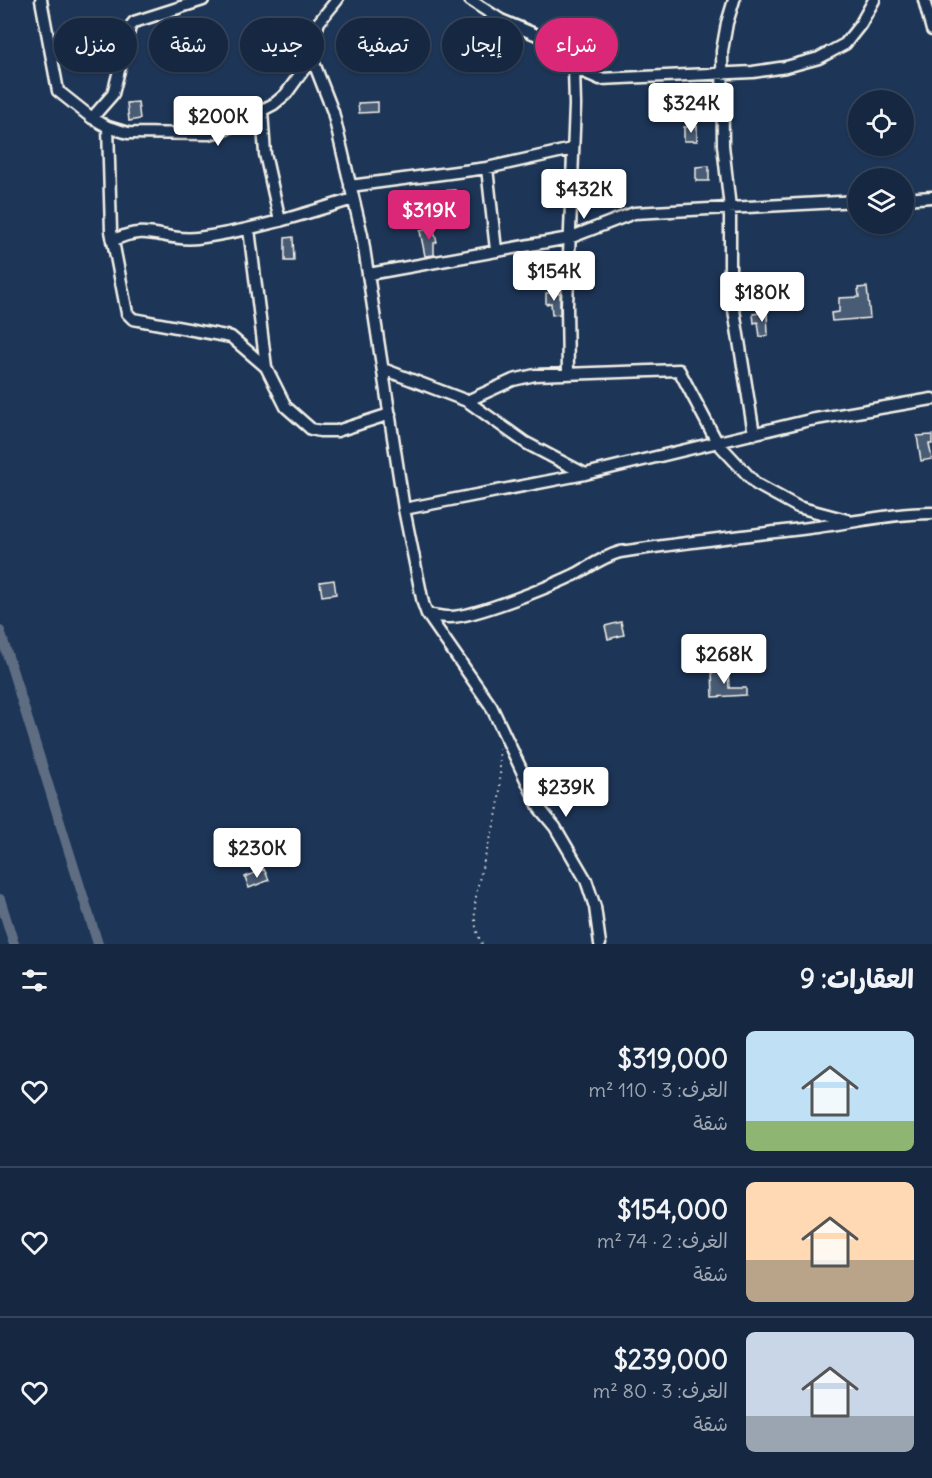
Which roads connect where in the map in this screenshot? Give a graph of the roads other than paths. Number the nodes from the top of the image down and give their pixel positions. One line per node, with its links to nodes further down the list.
1 (41, 0): 17 (street)
2 (203, 0): 17 (street)
3 (337, 0): 8 (street)
4 (470, 0): 10 (street)
5 (734, 0): 15 (street)
6 (874, 0): 15 (street)
7 (924, 0): 9 (street)
8 (322, 18)
9 (932, 30)
10 (535, 34)
11 (302, 72): 16 (street)
12 (318, 72): 21 (street)
13 (574, 72): 19 (street)
14 (583, 72): 15 (street)
15 (722, 73): 26 (street)
16 (262, 111): 18 (street); 27 (street)
17 (92, 118): 18 (street)
18 (108, 127): 30 (street)
19 (572, 149): 20 (street); 29 (street)
20 (487, 168): 21 (street); 31 (street)
21 (350, 186): 24 (street)
22 (932, 197): 23 (street)
23 (914, 198)
24 (353, 199): 27 (street); 32 (street)
25 (848, 202): 26 (street)
26 (730, 208): 29 (street); 39 (street)
27 (279, 221): 28 (street)
28 (249, 229): 30 (street); 33 (street)
29 (569, 237): 31 (street); 35 (street)
30 (112, 241): 33 (street)
31 (496, 250): 32 (street)
32 (369, 274): 34 (street)
33 (266, 367): 38 (street)
34 (383, 369): 37 (street); 38 (street)
35 (568, 373): 37 (street); 40 (street)
36 (932, 399): 39 (street)
37 (467, 401): 41 (street)
38 (390, 414): 42 (street)
39 (754, 434): 40 (street)
40 (717, 442): 41 (street); 44 (street)
41 (585, 474): 42 (street)
42 (404, 509): 45 (street)
43 (932, 513): 44 (street)
44 (855, 522): 45 (street)
45 (427, 614): 46 (street)
46 (600, 944)

